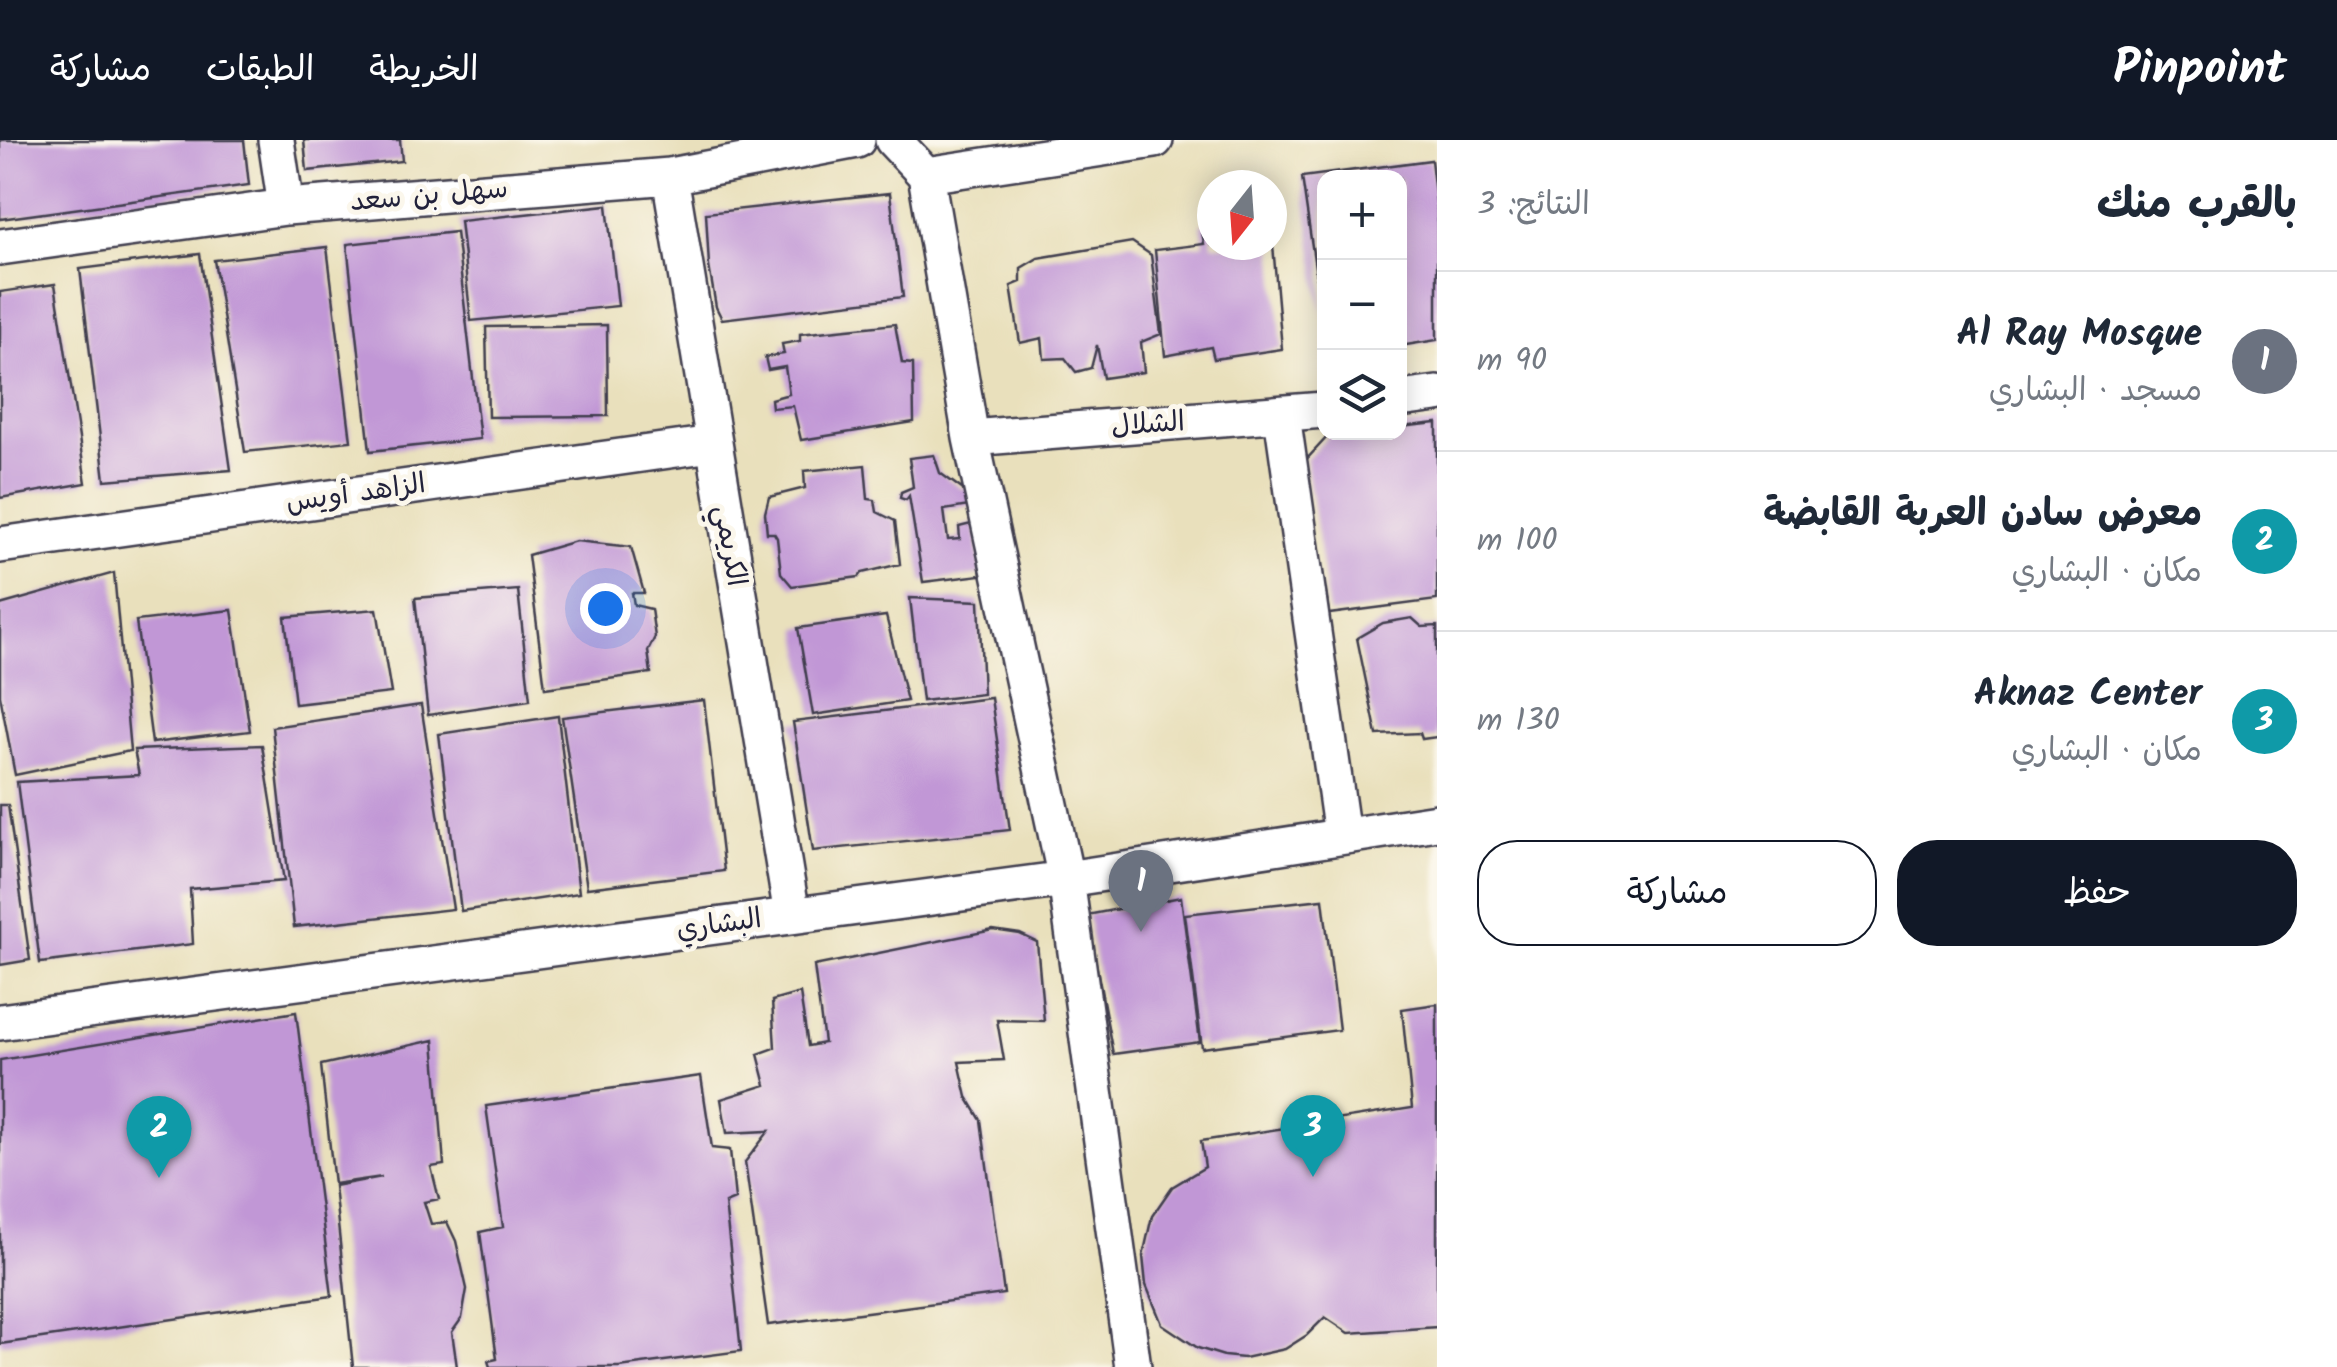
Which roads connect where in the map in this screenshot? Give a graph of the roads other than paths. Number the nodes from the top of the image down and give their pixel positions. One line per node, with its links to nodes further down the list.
1 (276, 140): 7 (street)
2 (857, 140): 6 (street, سهل بن سعد)
3 (893, 140): 5 (street)
4 (1151, 140): 5 (street)
5 (926, 175): 13 (street)
6 (670, 176): 7 (street, سهل بن سعد); 14 (street, الكريمي)
7 (286, 207): 8 (street, سهل بن سعد)
8 (0, 247)
9 (1437, 394): 10 (street)
10 (1407, 399)
11 (1317, 411): 12 (street, الشلال)
12 (1282, 416): 13 (street, الشلال); 17 (street)
13 (972, 438): 18 (street)
14 (712, 444): 15 (street, الزاهد أويس); 19 (street, الكريمي)
15 (0, 544)
16 (1437, 822): 17 (street, البشاري)
17 (1342, 835): 18 (street, البشاري)
18 (1066, 879): 19 (street, البشاري); 21 (street)
19 (792, 915): 20 (street, البشاري)
20 (0, 1022)
21 (1133, 1367)

